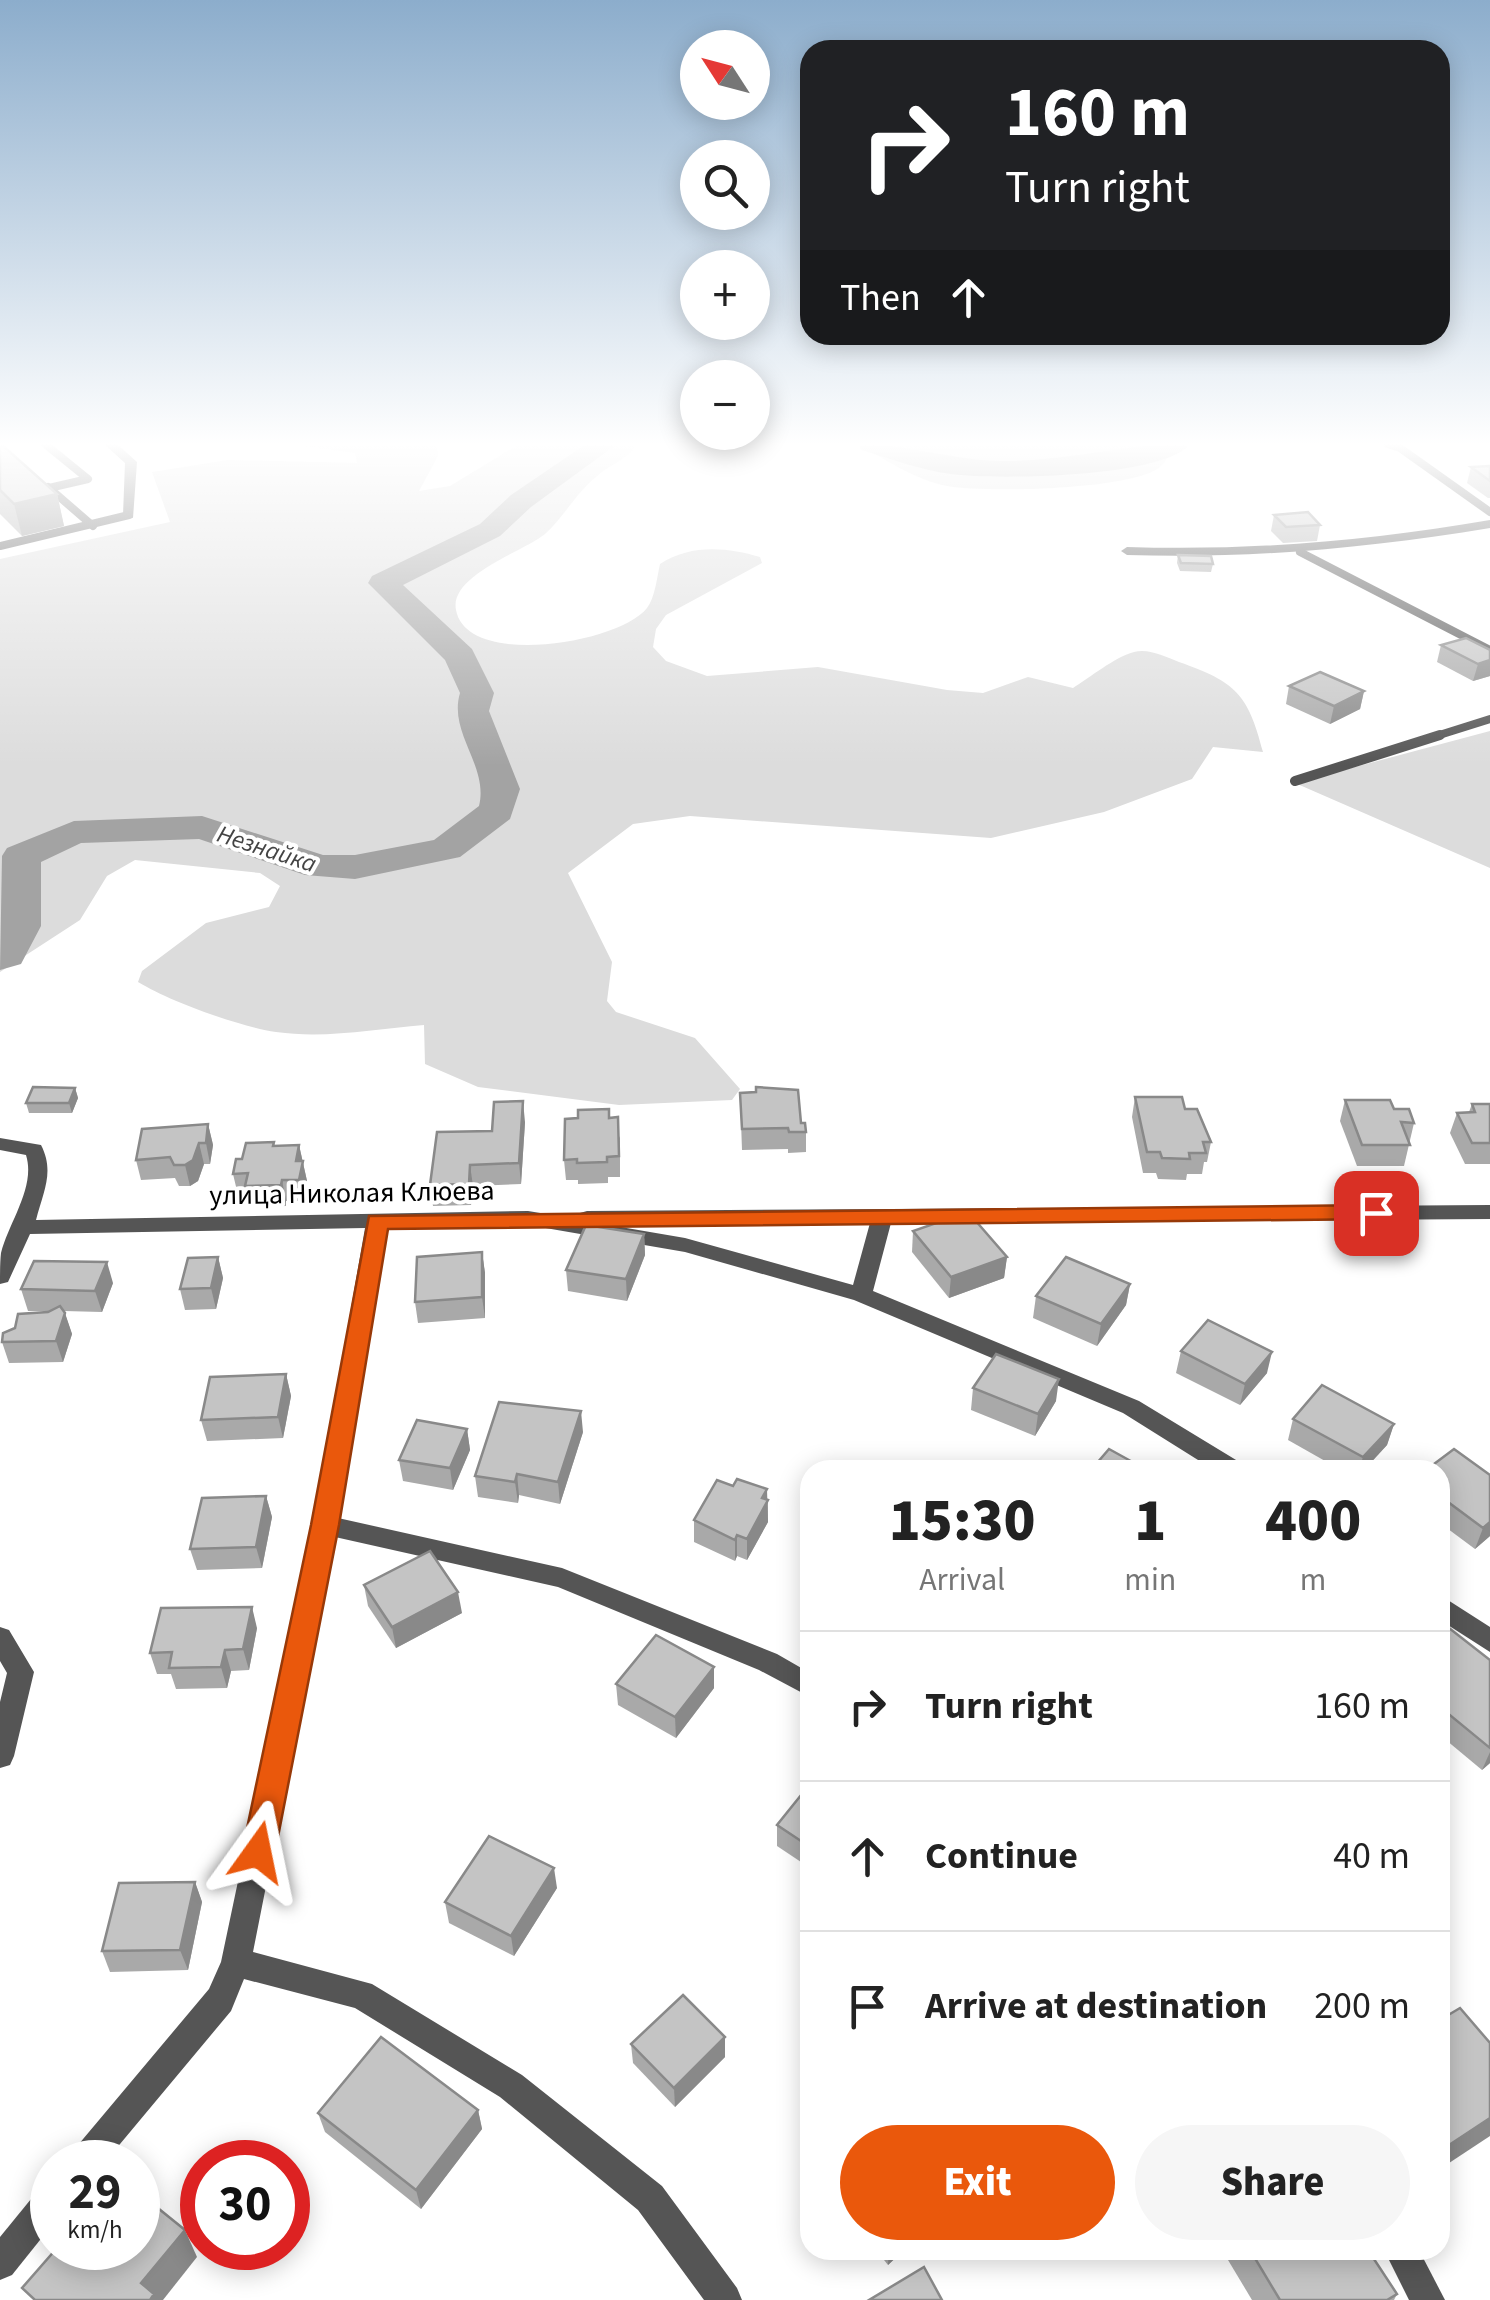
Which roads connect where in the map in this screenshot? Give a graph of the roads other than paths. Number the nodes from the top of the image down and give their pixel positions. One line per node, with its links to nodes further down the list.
1 (1134, 551): 3 (street)
2 (1306, 551): 3 (street)
3 (1300, 552): 4 (lane)
4 (1490, 650)
5 (1490, 720): 6 (lane)
6 (1295, 782)
7 (0, 1144): 12 (street)
8 (1490, 1212): 10 (street)
9 (528, 1218): 10 (street); 11 (street, улица Николая Клюева); 14 (street, улица Николая Клюева)
10 (882, 1218): 14 (street)
11 (377, 1222): 12 (street, улица Николая Клюева); 16 (street)
12 (23, 1227): 13 (street)
13 (0, 1276)
14 (861, 1296): 15 (street, улица Николая Клюева)
15 (1217, 1460)
16 (325, 1525): 20 (street); 22 (street)
17 (1450, 1613): 19 (street)
18 (0, 1638): 21 (street)
19 (1490, 1641)
20 (800, 1680)
21 (0, 1756)
22 (236, 1962): 23 (street); 27 (street)
23 (102, 2140)
24 (30, 2227): 26 (street)
25 (1406, 2260): 28 (street)
26 (0, 2263)
27 (724, 2300)
28 (1428, 2300)

